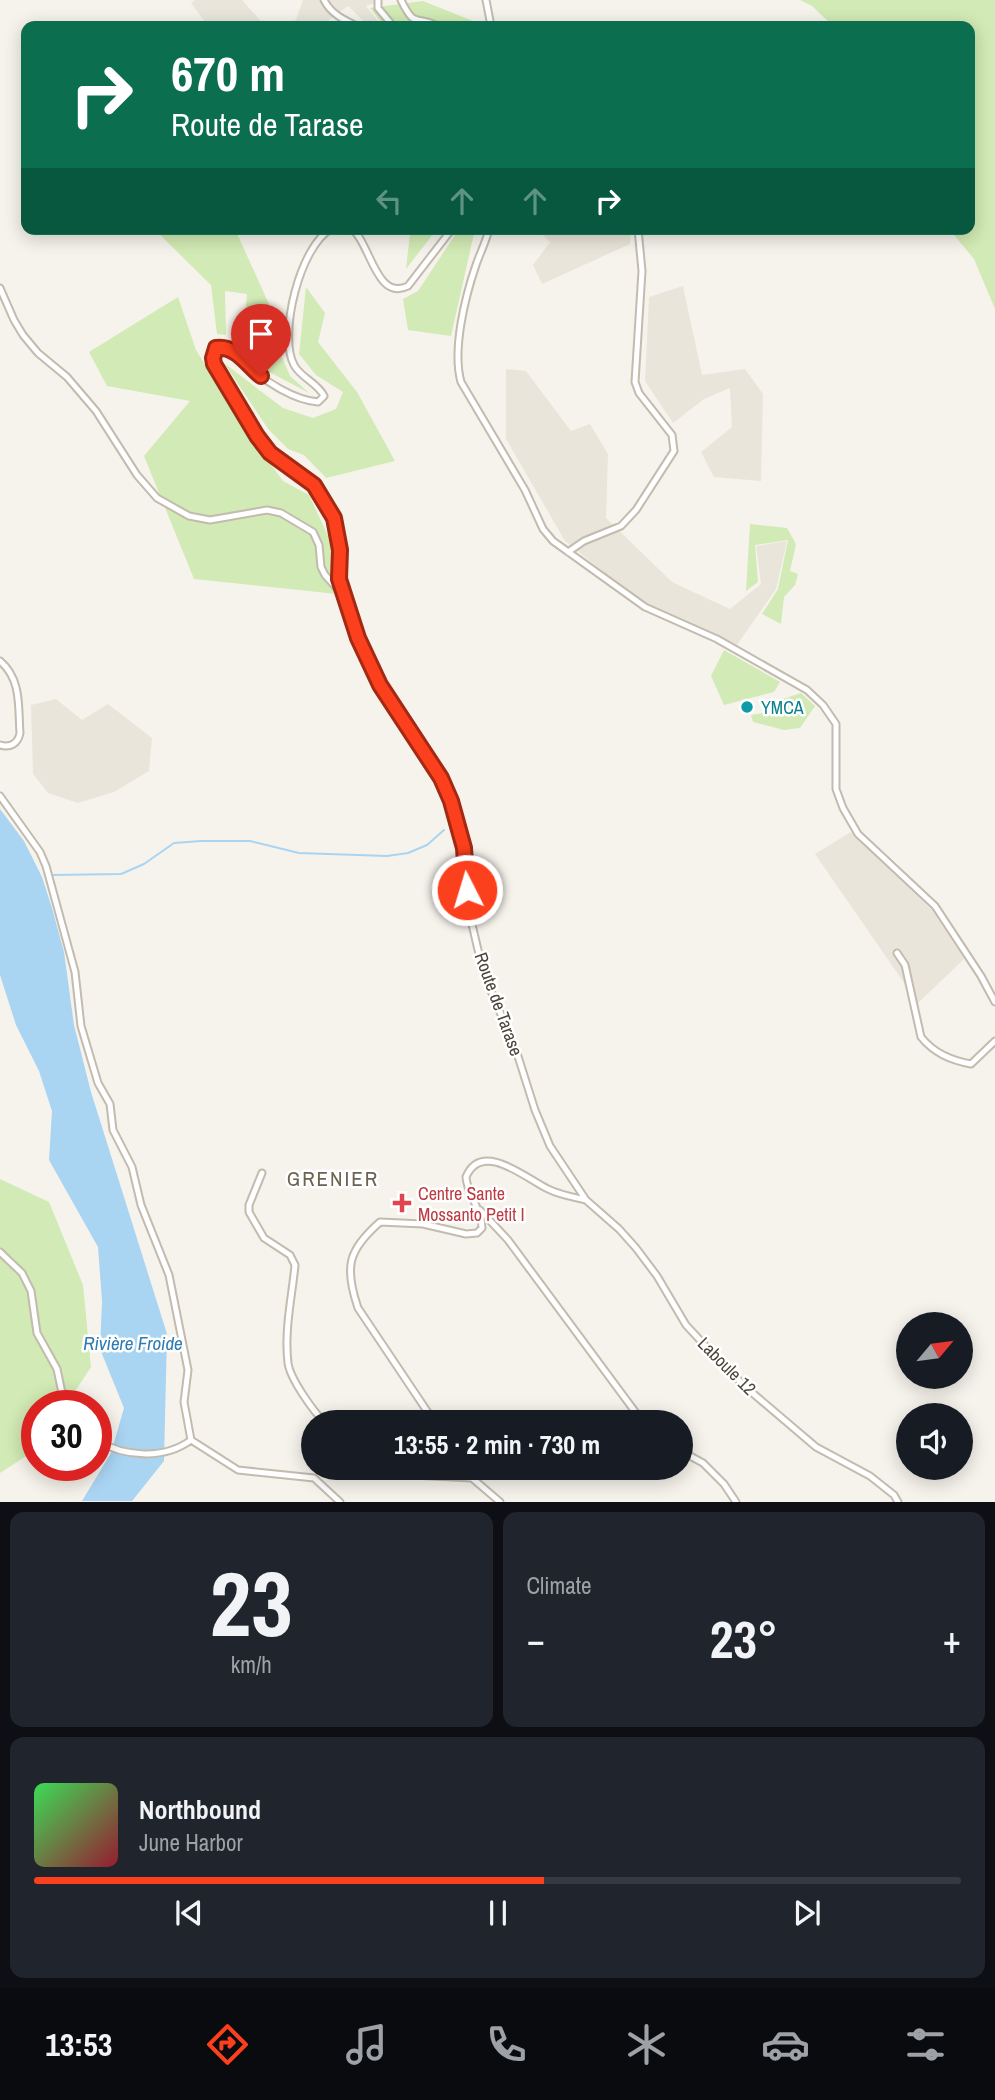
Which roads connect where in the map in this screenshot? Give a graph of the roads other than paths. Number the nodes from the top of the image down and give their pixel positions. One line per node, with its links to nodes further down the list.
1 (324, 0): 5 (street)
2 (378, 0): 8 (street)
3 (401, 0): 9 (street)
4 (486, 0): 10 (street)
5 (341, 18): 6 (street); 7 (street)
6 (340, 21)
7 (347, 21)
8 (389, 21)
9 (414, 21)
10 (490, 21)
11 (323, 235): 18 (street, Route de Tarase)
12 (359, 235): 13 (street)
13 (447, 235)
14 (487, 235): 17 (street)
15 (639, 235): 17 (street)
16 (0, 288): 18 (street)
17 (568, 552): 23 (street)
18 (344, 595): 26 (street, Route de Tarase)
19 (0, 661): 20 (street)
20 (0, 744)
21 (0, 796): 33 (street)
22 (897, 953): 24 (street)
23 (995, 1002)
24 (995, 1041)
25 (262, 1173): 30 (street)
26 (586, 1200): 27 (street); 40 (street, Laboule 12)
27 (476, 1205): 31 (street); 32 (street)
28 (0, 1252): 29 (street)
29 (61, 1390)
30 (313, 1410)
31 (426, 1410)
32 (634, 1410)
33 (191, 1440): 34 (street); 37 (street)
34 (112, 1446)
35 (693, 1458): 39 (street)
36 (474, 1480): 38 (street)
37 (340, 1502)
38 (500, 1502)
39 (736, 1502)
40 (898, 1502)

